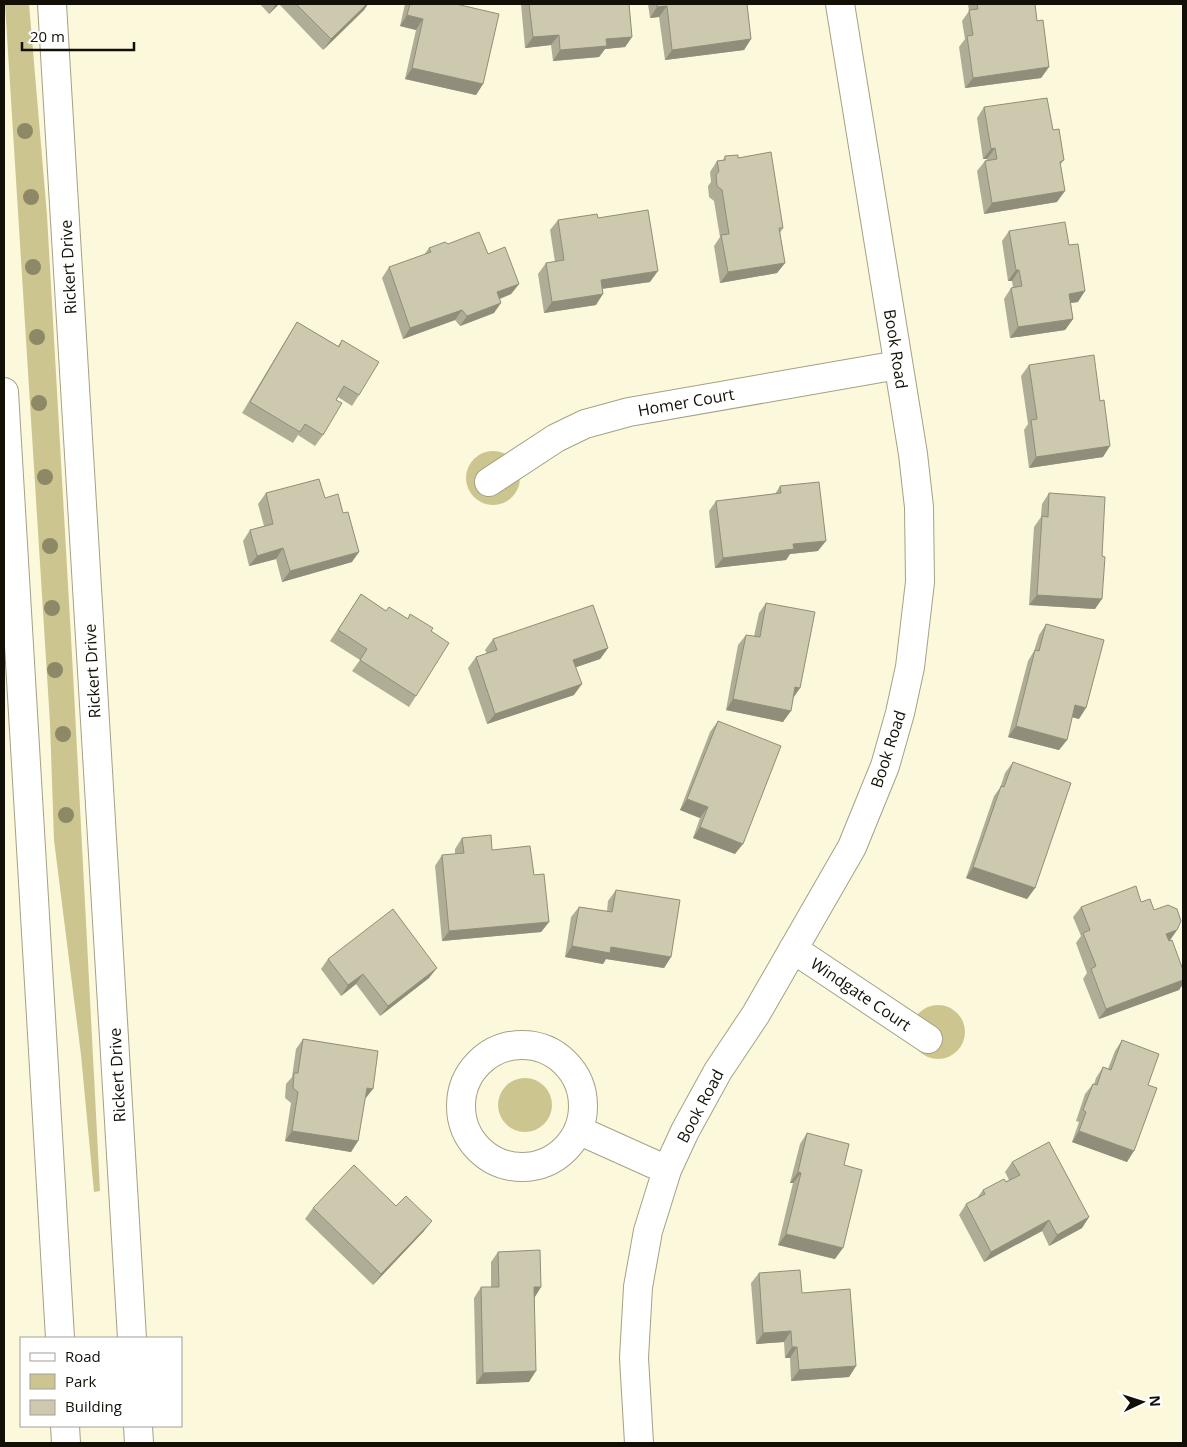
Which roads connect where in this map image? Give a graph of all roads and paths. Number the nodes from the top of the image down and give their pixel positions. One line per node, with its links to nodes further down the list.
1 (52, 4): 11 (street, Rickert Drive)
2 (840, 4): 3 (street, Book Road)
3 (898, 365): 5 (street, Homer Court); 6 (street, Book Road)
4 (4, 392): 10 (street)
5 (489, 482)
6 (793, 948): 7 (street, Windgate Court); 9 (street, Book Road)
7 (928, 1039)
8 (578, 1130): 8 (street); 9 (street)
9 (667, 1170): 16 (street, Book Road)
10 (60, 1337)
11 (132, 1337)
12 (65, 1427): 14 (street)
13 (138, 1427): 15 (street)
14 (66, 1443)
15 (139, 1443)
16 (639, 1443)

